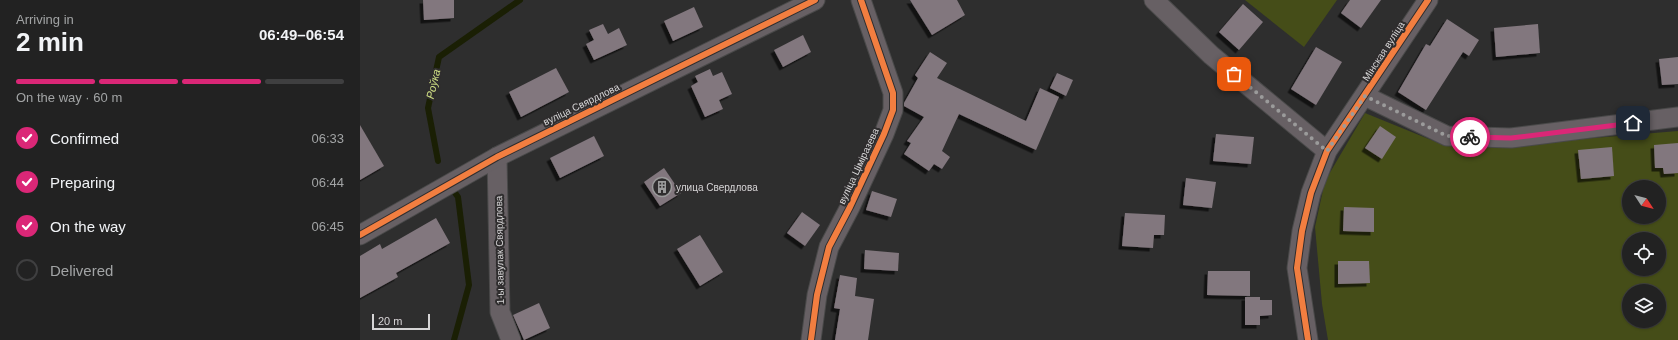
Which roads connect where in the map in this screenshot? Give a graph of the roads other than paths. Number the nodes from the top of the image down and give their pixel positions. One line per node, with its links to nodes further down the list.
1 (815, 0): 8 (street, вуліца Свярдлова)
2 (861, 0): 11 (street, вуліца Ціміразева)
3 (1154, 0): 7 (street)
4 (1428, 0): 5 (street, Мінская вуліца)
5 (1365, 96): 6 (street); 7 (street, Мінская вуліца)
6 (1678, 117)
7 (1327, 151): 12 (street, Мінская вуліца)
8 (497, 157): 9 (street, вуліца Свярдлова); 10 (street, 1-ы завулак Свярдлова)
9 (360, 235)
10 (511, 340)
11 (811, 340)
12 (1308, 340)

